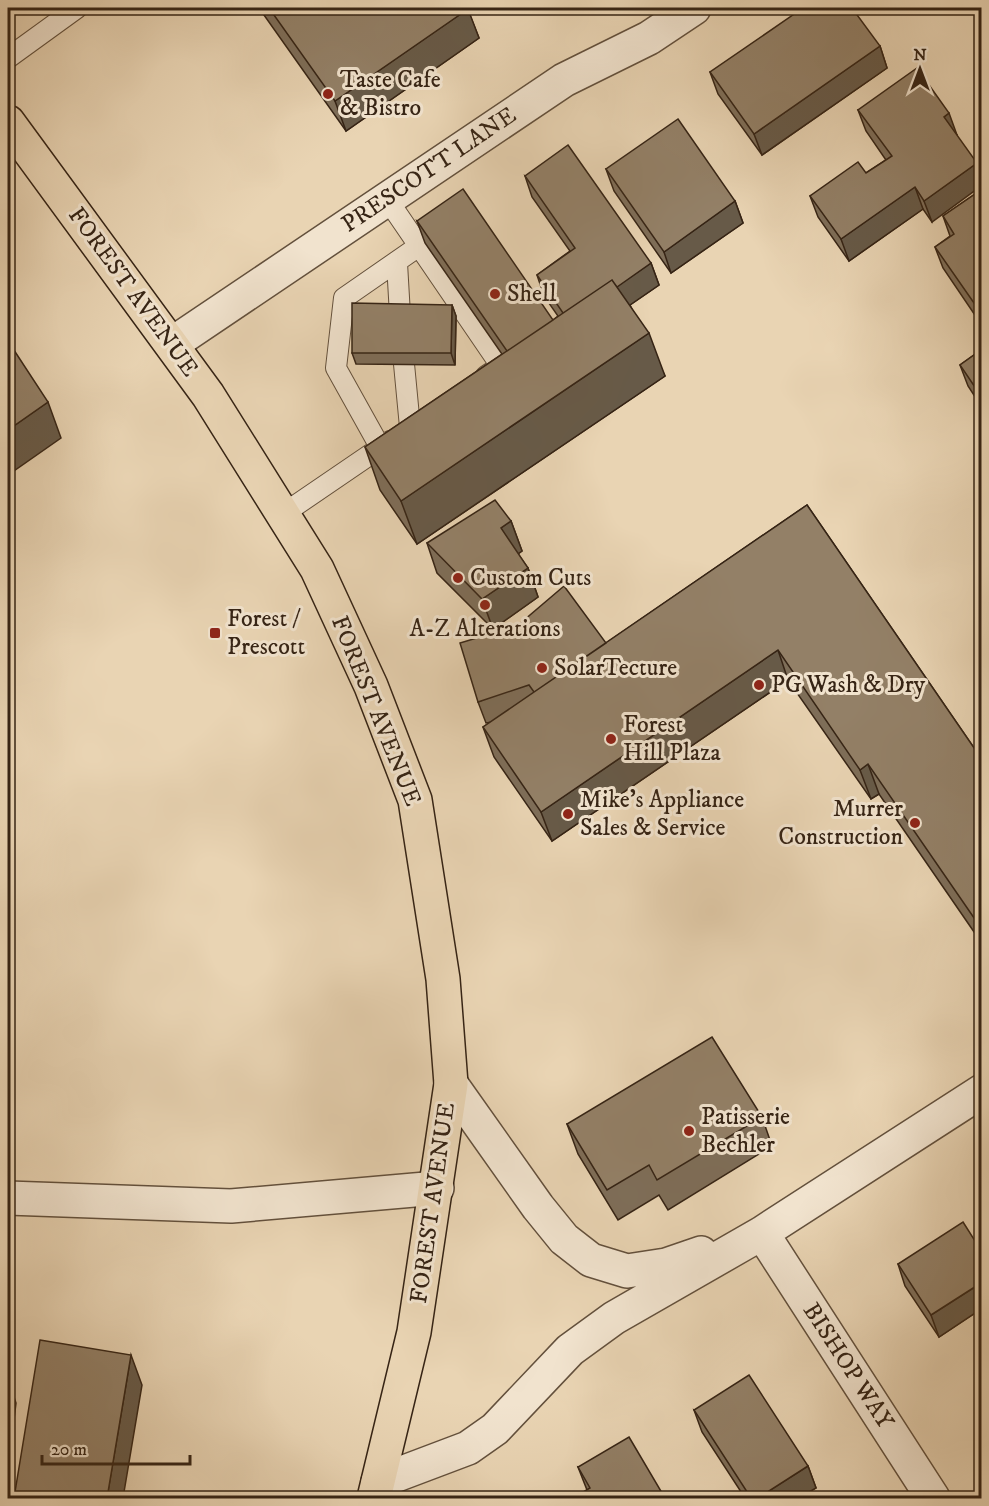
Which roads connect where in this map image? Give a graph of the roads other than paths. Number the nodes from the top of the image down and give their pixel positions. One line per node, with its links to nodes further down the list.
1 (77, 8): 3 (lane)
2 (694, 8): 5 (street, PRESCOTT LANE)
3 (8, 58)
4 (8, 122): 9 (main road, FOREST AVENUE)
5 (387, 199): 6 (lane); 9 (street, PRESCOTT LANE)
6 (419, 246): 7 (lane); 11 (lane)
7 (397, 263): 8 (lane); 14 (lane)
8 (400, 315)
9 (172, 344): 15 (main road, FOREST AVENUE)
10 (404, 364): 13 (lane)
11 (474, 384)
12 (428, 415): 13 (lane)
13 (410, 428): 14 (lane)
14 (380, 447): 15 (lane)
15 (283, 514): 16 (main road, FOREST AVENUE)
16 (451, 1084): 18 (main road, FOREST AVENUE); 20 (street)
17 (981, 1090): 20 (street)
18 (437, 1188): 19 (street); 21 (main road, FOREST AVENUE)
19 (8, 1198)
20 (762, 1233): 21 (street); 22 (street, BISHOP WAY)
21 (376, 1490)
22 (933, 1498)

